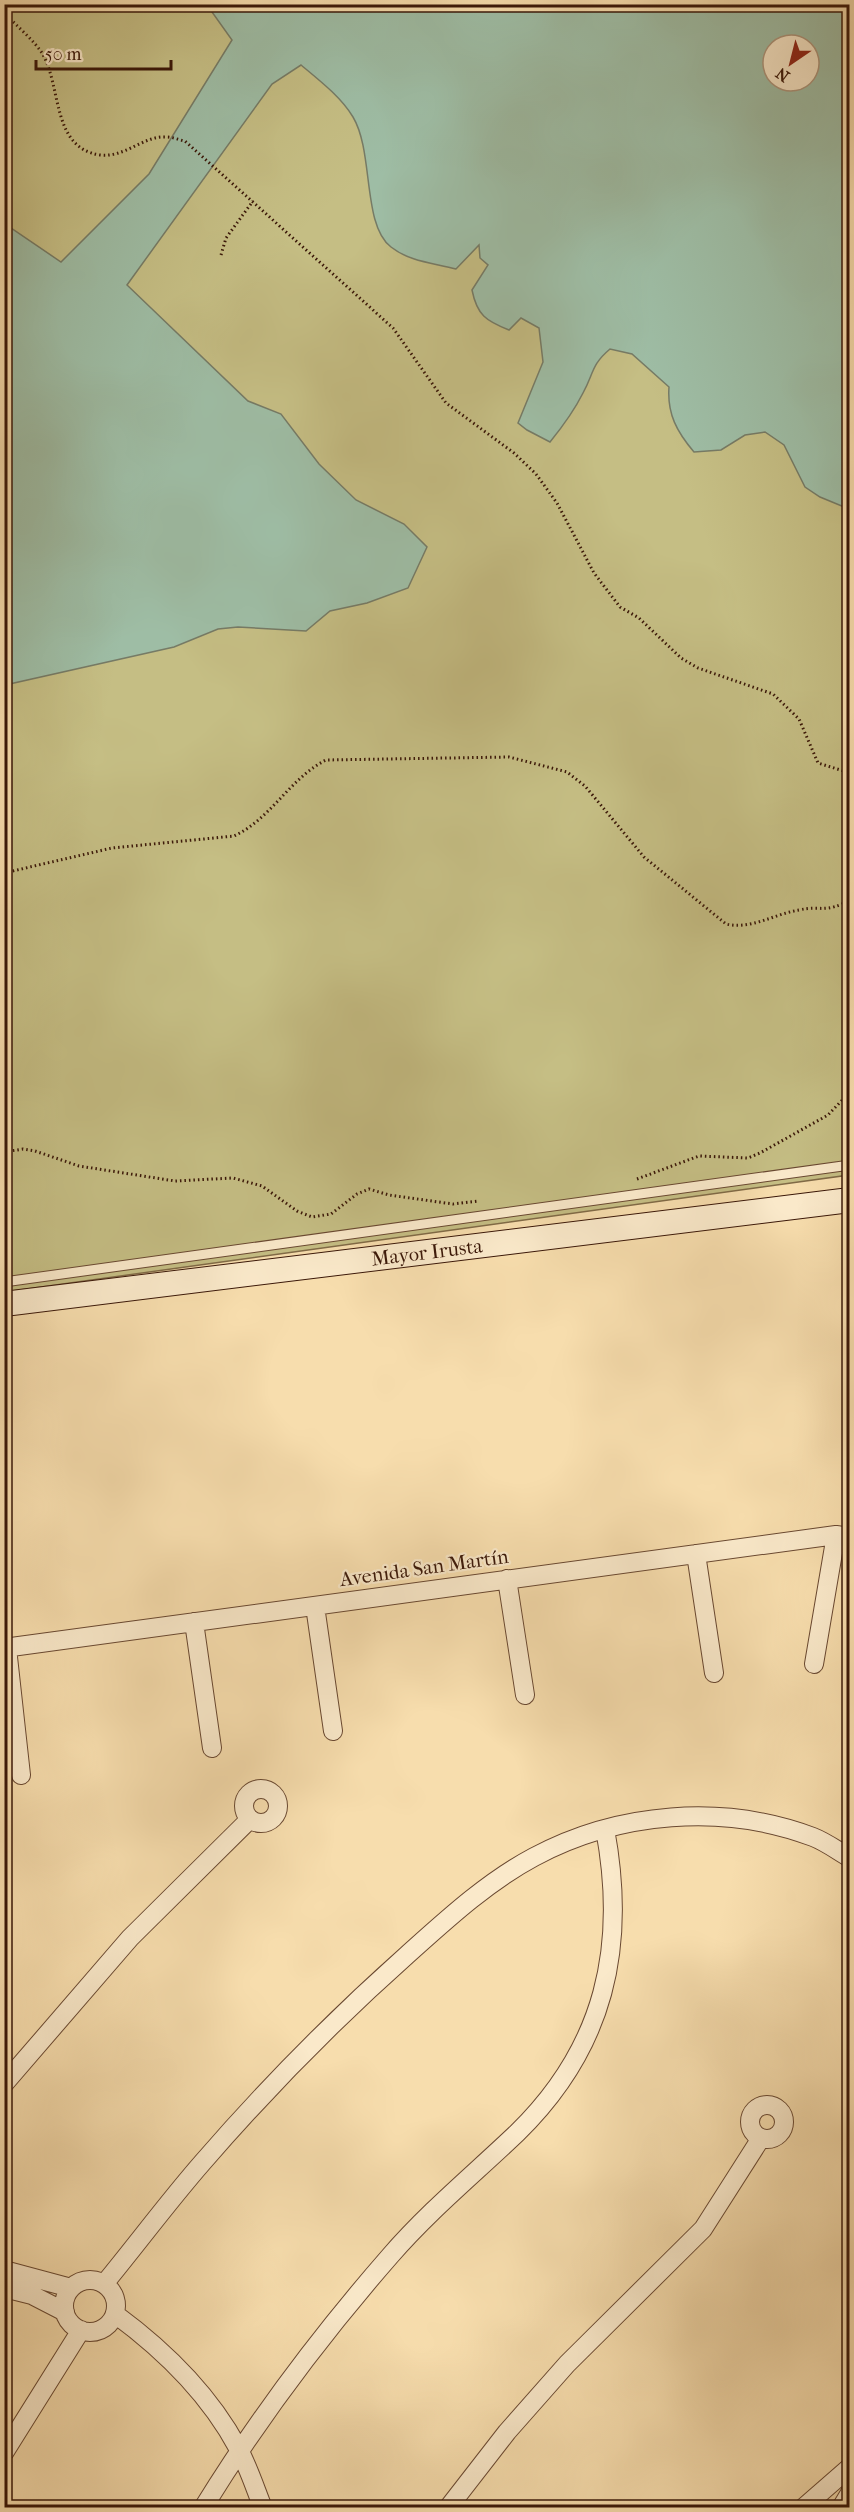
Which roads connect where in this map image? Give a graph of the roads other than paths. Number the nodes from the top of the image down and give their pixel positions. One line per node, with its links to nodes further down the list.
1 (849, 1165): 3 (lane)
2 (849, 1200): 4 (main road, Mayor Irusta)
3 (4, 1282)
4 (4, 1304)
5 (843, 1536): 6 (street, Avenida San Martín); 11 (street)
6 (696, 1554): 7 (street, Avenida San Martín); 12 (street)
7 (507, 1580): 8 (street, Avenida San Martín); 13 (street)
8 (315, 1606): 9 (street, Avenida San Martín); 14 (street)
9 (194, 1622): 10 (street, Avenida San Martín); 15 (street)
10 (6, 1648): 16 (street)
11 (814, 1664)
12 (714, 1673)
13 (525, 1695)
14 (333, 1731)
15 (212, 1748)
16 (21, 1775)
17 (250, 1819): 20 (street)
18 (605, 1829): 19 (street); 23 (street); 29 (street)
19 (849, 1858)
20 (4, 2084)
21 (761, 2138): 35 (street)
22 (4, 2270): 25 (street)
23 (104, 2284): 25 (street); 27 (street)
24 (4, 2288): 26 (street)
25 (71, 2288): 26 (street)
26 (65, 2312): 28 (street)
27 (115, 2314): 28 (street); 29 (street)
28 (81, 2330): 30 (street)
29 (239, 2449): 33 (street); 34 (street)
30 (4, 2453)
31 (849, 2467): 36 (street)
32 (849, 2493): 37 (street)
33 (203, 2508)
34 (263, 2508)
35 (448, 2508)
36 (803, 2508)
37 (841, 2508)

